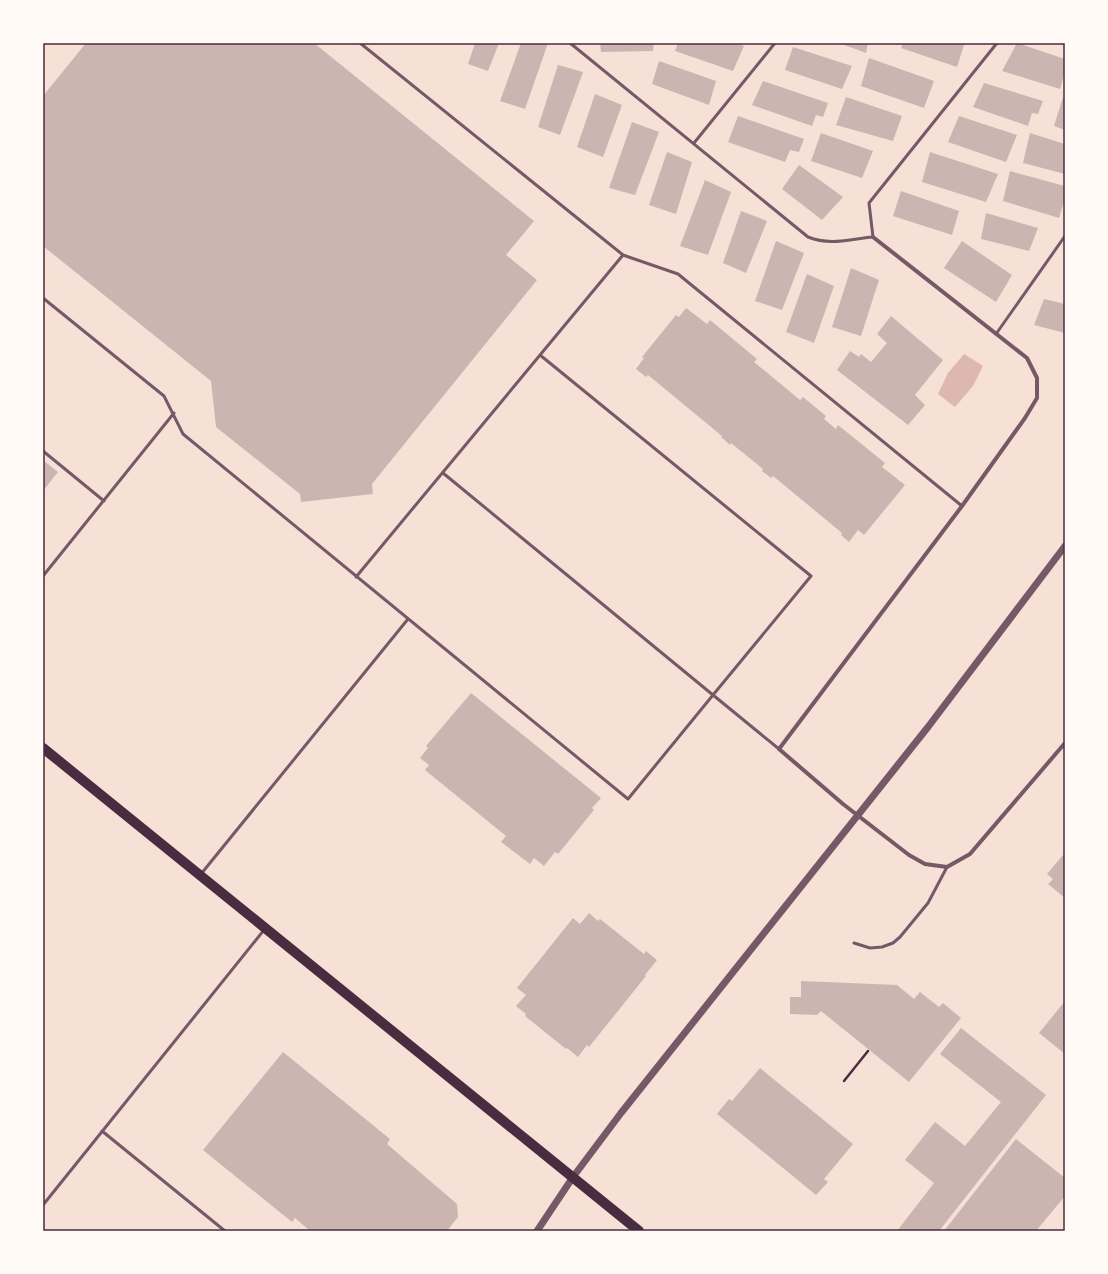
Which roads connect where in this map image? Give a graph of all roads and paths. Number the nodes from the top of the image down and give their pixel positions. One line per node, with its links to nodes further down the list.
1 (360, 43): 8 (lane)
2 (570, 43): 5 (lane)
3 (775, 43): 5 (lane)
4 (997, 43): 7 (lane)
5 (694, 143): 7 (lane)
6 (1065, 236): 10 (lane)
7 (873, 237): 10 (street)
8 (623, 255): 11 (lane); 16 (lane)
9 (43, 298): 12 (lane)
10 (996, 334): 16 (street)
11 (540, 355): 14 (lane); 21 (lane)
12 (174, 413): 15 (lane); 19 (lane)
13 (43, 451): 15 (lane)
14 (443, 473): 19 (lane); 21 (lane)
15 (104, 501): 18 (lane)
16 (962, 506): 24 (street)
17 (1065, 546): 25 (street)
18 (43, 576)
19 (356, 577): 20 (lane)
20 (408, 619): 21 (lane); 27 (lane)
21 (713, 695): 24 (lane)
22 (1065, 743): 26 (street)
23 (43, 748): 27 (main road)
24 (779, 749): 25 (street)
25 (859, 815): 26 (street); 33 (street)
26 (947, 867): 29 (lane)
27 (200, 876): 28 (main road)
28 (266, 929): 32 (lane); 33 (main road)
29 (854, 943)
30 (868, 1051): 31 (path)
31 (844, 1082)
32 (102, 1131): 34 (lane); 35 (lane)
33 (573, 1177): 36 (street); 37 (main road)
34 (43, 1205)
35 (225, 1231)
36 (537, 1231)
37 (639, 1231)

